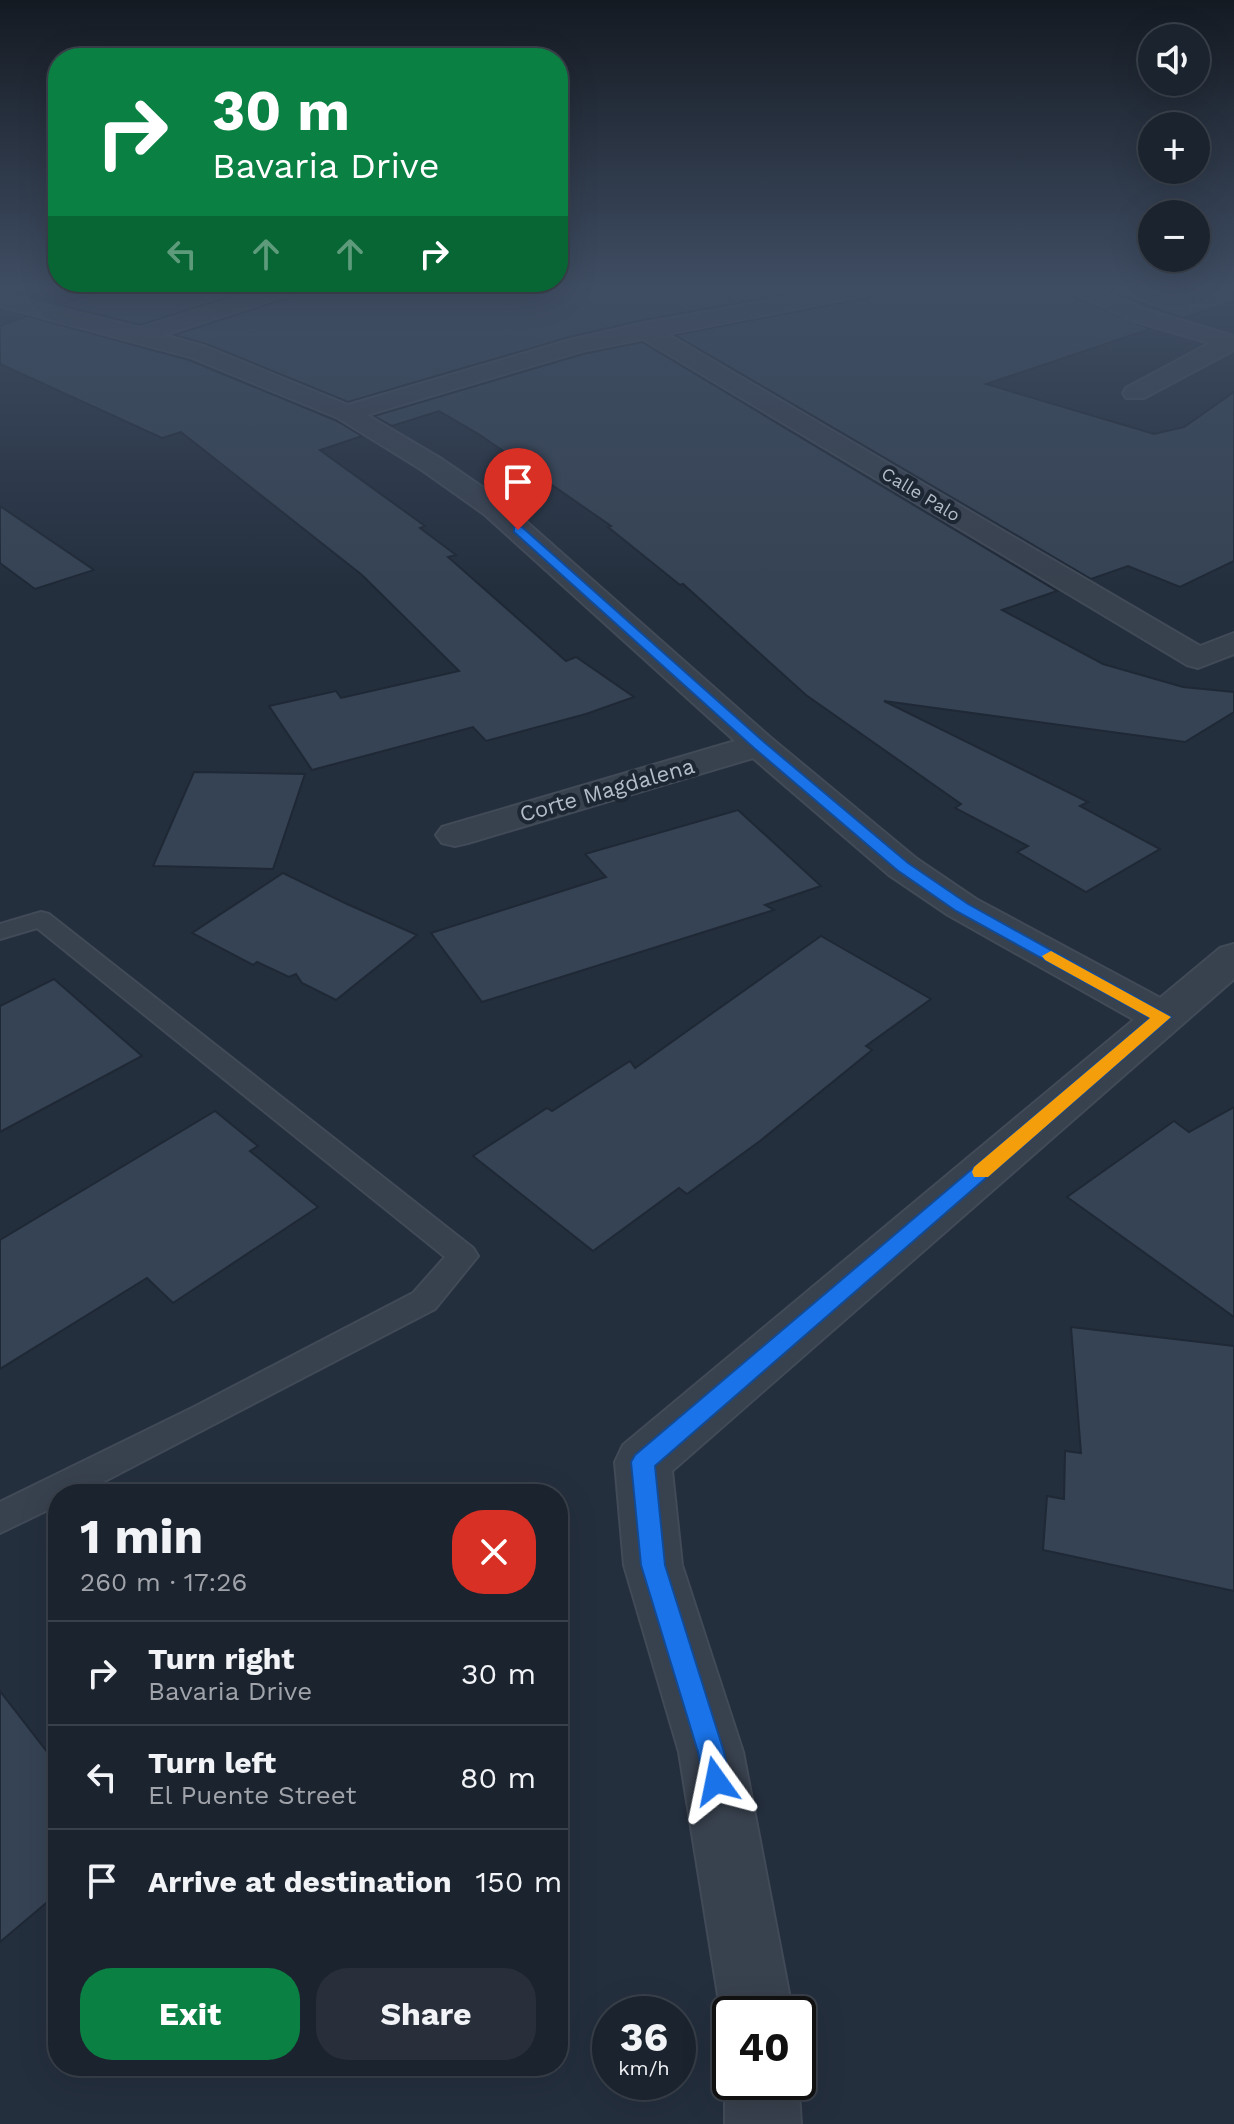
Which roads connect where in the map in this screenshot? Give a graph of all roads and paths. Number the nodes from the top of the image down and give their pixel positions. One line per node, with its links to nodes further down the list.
1 (286, 388): 6 (street)
2 (428, 388): 6 (street)
3 (742, 388): 7 (street, Calle Palo)
4 (1144, 388): 5 (street)
5 (1135, 393)
6 (347, 413): 8 (street)
7 (1234, 642)
8 (759, 745): 9 (street, Corte Magdalena); 12 (street)
9 (455, 835)
10 (0, 932): 13 (lane)
11 (1234, 957): 12 (street)
12 (1162, 1017): 16 (street)
13 (68, 1484)
14 (48, 1494): 15 (lane)
15 (0, 1518)
16 (754, 1996)
17 (762, 2100): 18 (street)
18 (763, 2124)

